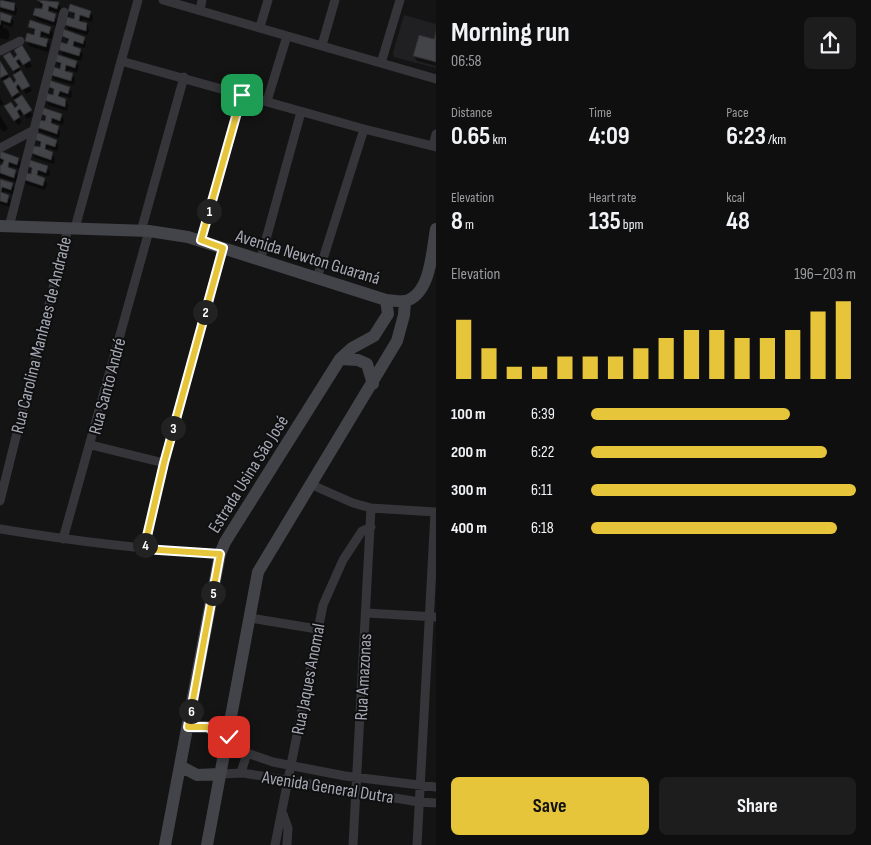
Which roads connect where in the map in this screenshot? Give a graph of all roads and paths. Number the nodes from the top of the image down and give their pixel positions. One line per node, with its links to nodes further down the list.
1 (138, 0): 14 (street, Rua Carolina Manhaes de Andrade)
2 (163, 0): 7 (street)
3 (202, 0): 7 (street)
4 (268, 0): 9 (street)
5 (335, 0): 12 (street)
6 (400, 0): 15 (street)
7 (200, 10): 9 (street)
8 (64, 12): 22 (street)
9 (260, 27): 10 (street)
10 (287, 36): 12 (street); 19 (street)
11 (20, 41): 13 (street)
12 (322, 45): 15 (street)
13 (0, 51)
14 (121, 61): 16 (street); 27 (street, Rua Carolina Manhaes de Andrade)
15 (381, 63): 17 (street)
16 (184, 77): 18 (street); 29 (street, Rua Santo André)
17 (436, 79)
18 (242, 95): 19 (street); 30 (street)
19 (267, 101): 20 (street)
20 (301, 112): 21 (street); 32 (street)
21 (364, 129): 24 (street); 33 (street)
22 (34, 130): 25 (street); 26 (street)
23 (436, 134): 24 (street)
24 (435, 147)
25 (0, 148)
26 (5, 227): 27 (main road, Avenida Newton Guaraná)
27 (72, 228): 29 (main road, Avenida Newton Guaraná); 41 (street, Rua Carolina Manhaes de Andrade)
28 (436, 229): 35 (main road)
29 (145, 231): 30 (main road, Avenida Newton Guaraná); 38 (street, Rua Santo André)
30 (201, 240): 31 (main road, Avenida Newton Guaraná)
31 (223, 248): 32 (main road, Avenida Newton Guaraná); 39 (street)
32 (260, 260): 33 (main road, Avenida Newton Guaraná)
33 (317, 278): 34 (main road, Avenida Newton Guaraná)
34 (386, 300): 35 (main road, Avenida Newton Guaraná); 36 (main road, Estrada Usina São José)
35 (405, 301): 37 (main road)
36 (340, 359): 37 (main road); 48 (main road, Estrada Usina São José)
37 (373, 384): 40 (main road)
38 (91, 445): 39 (street); 46 (street, Rua Santo André)
39 (164, 463): 47 (street)
40 (312, 485): 42 (street); 51 (main road)
41 (0, 501)
42 (372, 508): 43 (street); 44 (street, Rua Amazonas)
43 (436, 512): 50 (street)
44 (371, 527): 49 (street, Rua Amazonas); 52 (street, Rua Jaques Anomal)
45 (0, 529): 46 (street)
46 (63, 540): 47 (street)
47 (144, 549): 48 (street)
48 (220, 554): 53 (main road, Estrada Usina São José)
49 (367, 613): 50 (street); 60 (street, Rua Amazonas)
50 (433, 617): 62 (street)
51 (250, 618): 52 (street); 54 (main road)
52 (317, 630): 57 (street, Rua Jaques Anomal)
53 (188, 727): 54 (main road); 56 (main road, Estrada Usina São José)
54 (229, 737): 55 (street, Avenida General Dutra); 58 (main road)
55 (247, 753): 57 (street, Avenida General Dutra); 59 (street)
56 (180, 766): 58 (main road); 68 (main road, Estrada Usina São José)
57 (291, 766): 60 (street, Avenida General Dutra); 61 (street, Rua Jaques Anomal)
58 (220, 774): 59 (street, Avenida General Dutra); 69 (main road)
59 (241, 774): 61 (street, Avenida General Dutra)
60 (357, 778): 62 (street, Avenida General Dutra); 64 (street, Rua Amazonas)
61 (288, 780): 64 (street, Avenida General Dutra); 67 (street, Rua Jaques Anomal)
62 (420, 786): 63 (street, Avenida General Dutra); 65 (street)
63 (436, 787)
64 (357, 792): 65 (street, Avenida General Dutra); 72 (street, Rua Amazonas)
65 (419, 802): 66 (street, Avenida General Dutra); 73 (street)
66 (436, 803)
67 (282, 812): 70 (street, Rua Jaques Anomal); 71 (street)
68 (165, 845)
69 (207, 845)
70 (275, 845)
71 (287, 845)
72 (354, 845)
73 (417, 845)

